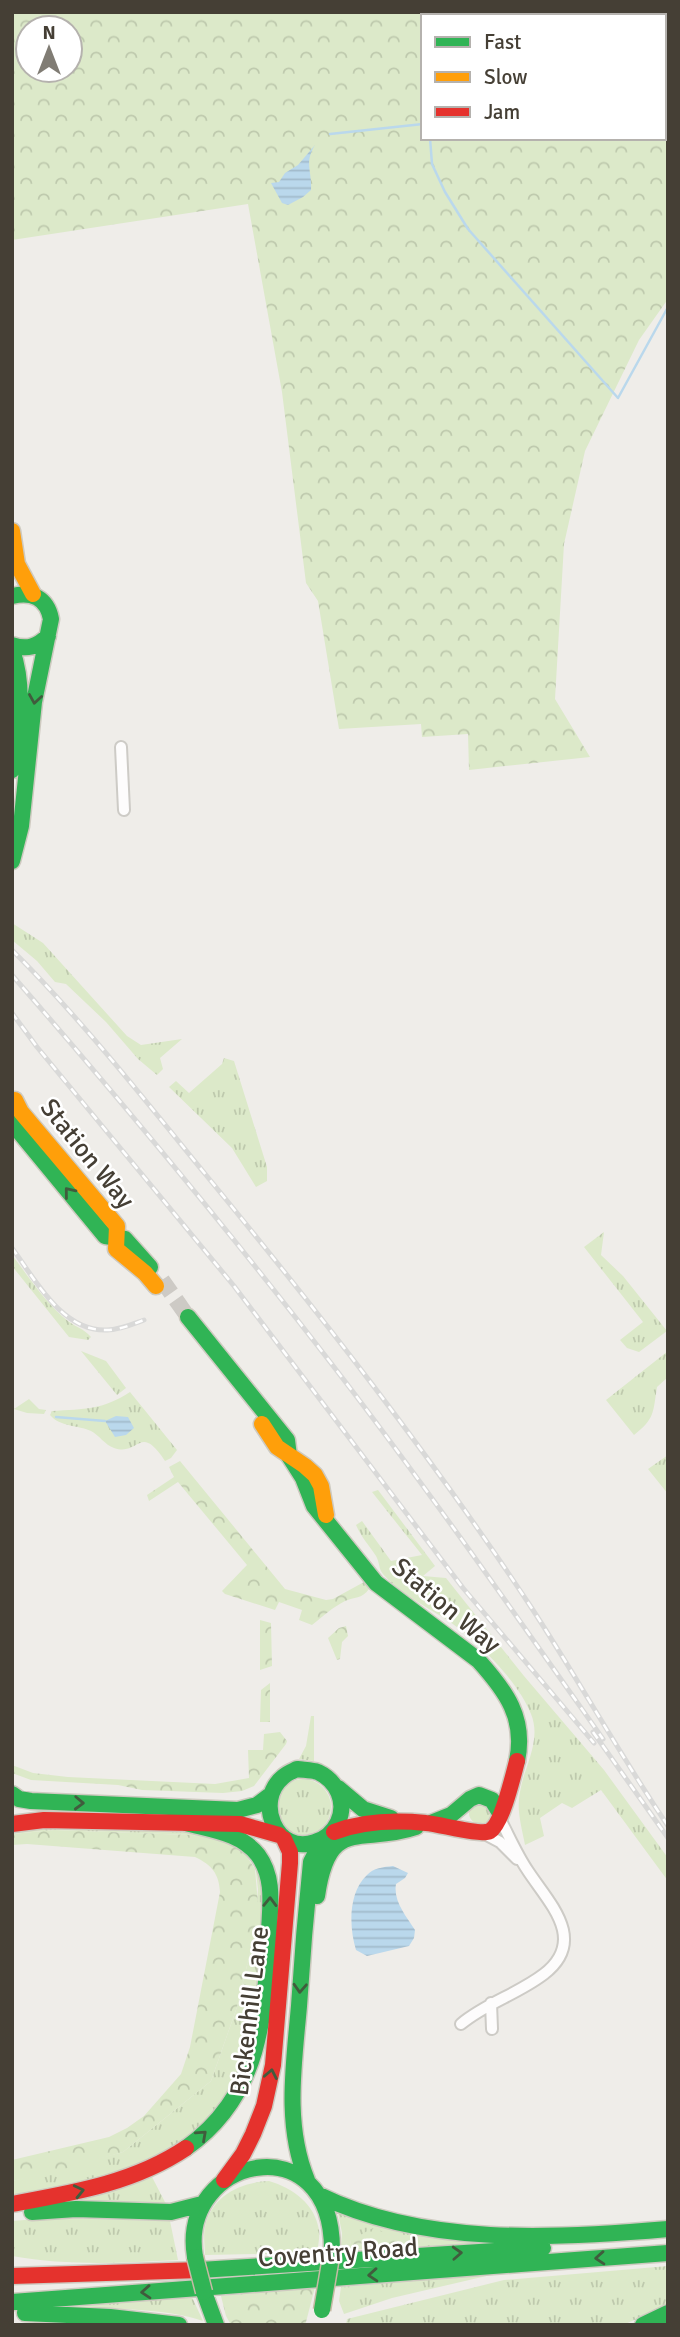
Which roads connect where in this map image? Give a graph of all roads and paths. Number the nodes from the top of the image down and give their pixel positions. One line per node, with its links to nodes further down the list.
1 (12, 531): 2 (main road)
2 (33, 594): 3 (main road); 4 (main road)
3 (12, 596)
4 (48, 636): 5 (main road); 10 (main road, one-way to 10)
5 (12, 645)
6 (12, 650): 8 (main road)
7 (121, 747): 9 (street)
8 (12, 770)
9 (124, 810)
10 (12, 861)
11 (13, 1097): 13 (main road, Station Way)
12 (12, 1123): 13 (main road, Station Way, one-way to 12)
13 (116, 1239): 14 (main road, Station Way)
14 (159, 1283)
15 (185, 1320): 16 (main road, Station Way)
16 (514, 1773): 20 (main road); 22 (main road, Station Way)
17 (338, 1788): 19 (main road); 23 (main road); 28 (main road)
18 (12, 1794): 19 (main road, one-way to 19)
19 (269, 1796): 29 (main road)
20 (487, 1796): 21 (main road); 22 (main road)
21 (464, 1806): 25 (main road); 27 (main road)
22 (500, 1816): 27 (main road); 30 (street)
23 (401, 1821): 25 (main road); 28 (main road)
24 (186, 1823): 26 (main road); 29 (main road); 38 (main road, one-way to 24)
25 (428, 1823): 27 (main road); 31 (main road)
26 (12, 1824)
27 (477, 1832): 30 (street)
28 (328, 1836): 29 (main road); 31 (main road, Bickenhill Lane)
29 (282, 1837): 35 (main road, Bickenhill Lane, one-way to 29)
30 (526, 1869): 32 (street)
31 (304, 1937): 36 (main road, Bickenhill Lane, one-way to 36)
32 (491, 2003): 33 (street); 34 (street)
33 (461, 2024)
34 (492, 2029)
35 (224, 2180): 36 (main road); 39 (main road, Bickenhill Lane)
36 (307, 2180): 37 (main road)
37 (319, 2194): 41 (main road); 50 (main road, bridge)
38 (12, 2204)
39 (202, 2204): 40 (main road); 53 (main road, bridge)
40 (12, 2213)
41 (668, 2229)
42 (668, 2239): 45 (main road, Coventry Road, one-way to 42)
43 (668, 2253): 47 (main road, Coventry Road, one-way to 47)
44 (12, 2264): 45 (main road)
45 (291, 2265): 46 (main road, Coventry Road)
46 (12, 2276)
47 (12, 2302)
48 (12, 2312): 52 (main road)
49 (668, 2313): 54 (main road)
50 (320, 2317)
51 (668, 2322): 55 (main road)
52 (179, 2325)
53 (216, 2325)
54 (643, 2325)
55 (663, 2325)

